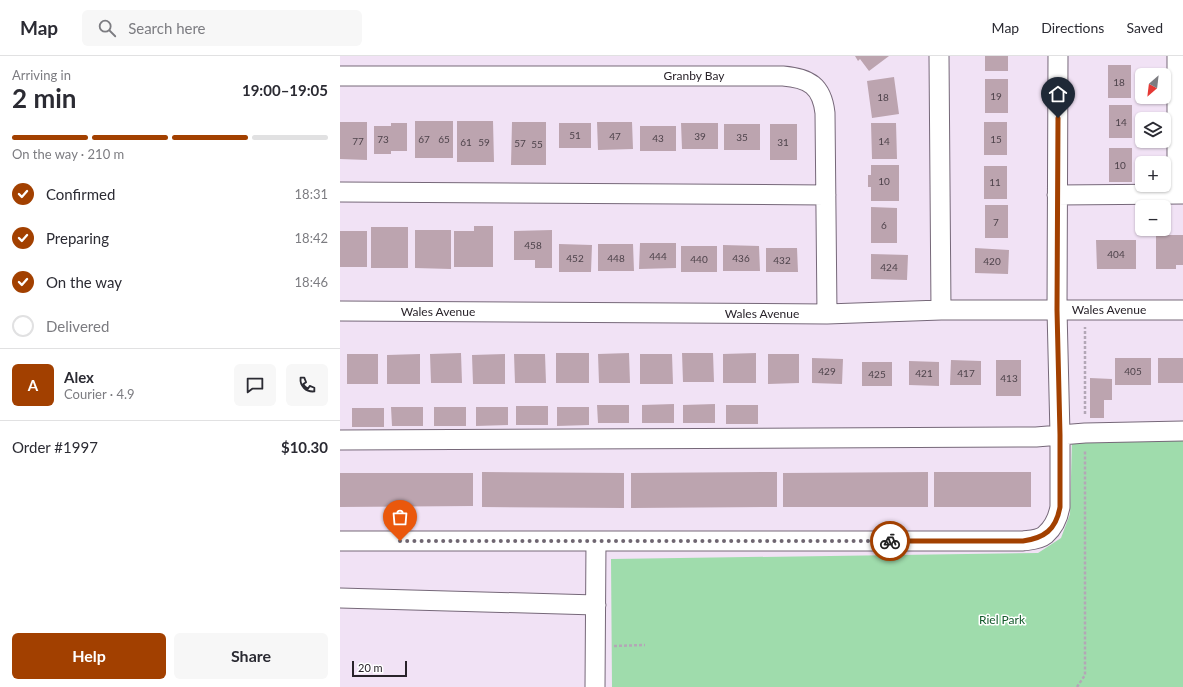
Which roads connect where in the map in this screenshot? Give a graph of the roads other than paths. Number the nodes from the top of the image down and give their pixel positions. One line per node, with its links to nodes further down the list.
1 (939, 56): 9 (street)
2 (1058, 56): 6 (street)
3 (1177, 56): 7 (street)
4 (340, 76): 8 (street, Granby Bay)
5 (340, 192): 8 (street)
6 (1057, 194): 7 (street); 10 (street)
7 (1180, 194)
8 (826, 195): 13 (street, Granby Bay)
9 (940, 310): 10 (street, Wales Avenue); 13 (street, Wales Avenue)
10 (1057, 310): 11 (street, Wales Avenue); 15 (street)
11 (1183, 310)
12 (340, 311): 13 (street, Wales Avenue)
13 (826, 314)
14 (1183, 431): 15 (street)
15 (1060, 435): 16 (street); 18 (street)
16 (340, 440)
17 (340, 541): 18 (street)
18 (596, 541): 20 (street)
19 (340, 598): 20 (street)
20 (596, 605): 21 (street)
21 (596, 687)

